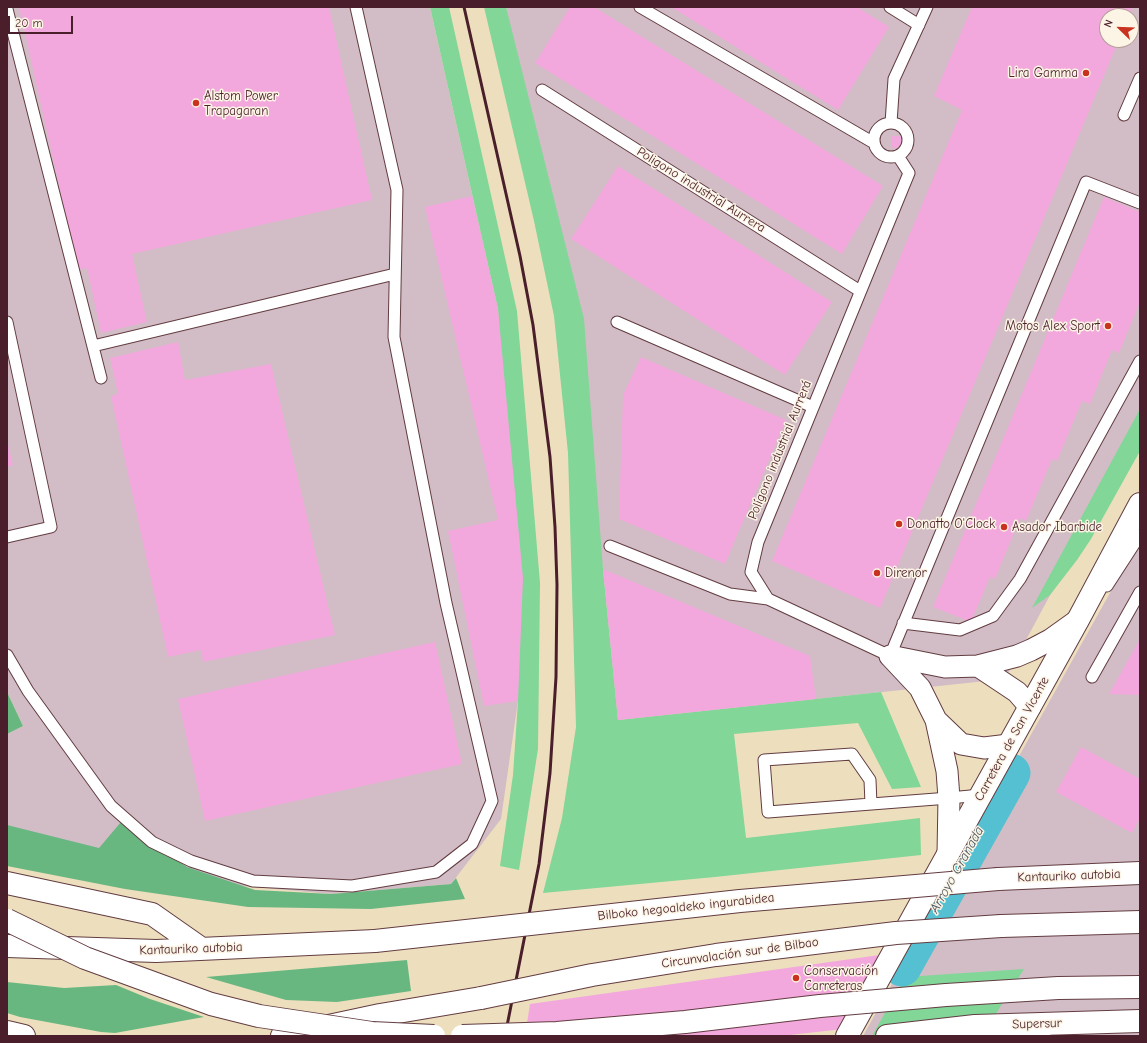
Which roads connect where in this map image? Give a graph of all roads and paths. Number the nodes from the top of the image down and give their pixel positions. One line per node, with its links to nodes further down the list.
1 (356, 7): 14 (lane)
2 (640, 7): 11 (lane)
3 (890, 7): 6 (lane)
4 (926, 8): 6 (lane)
5 (7, 9): 18 (lane)
6 (919, 25): 10 (lane)
7 (1140, 78): 9 (lane)
8 (542, 90): 15 (lane, Poligono industrial Aurrera)
9 (1124, 115)
10 (890, 123): 11 (lane); 12 (lane)
11 (874, 143): 12 (lane)
12 (898, 156): 15 (lane, Polígono industrial Aurrerá)
13 (1140, 203): 29 (lane)
14 (395, 274): 18 (lane); 30 (lane)
15 (860, 291): 21 (lane, Polígono industrial Aurrerá)
16 (7, 322): 24 (lane)
17 (617, 322): 21 (lane)
18 (93, 346): 20 (lane)
19 (1140, 361): 29 (lane)
20 (101, 378)
21 (813, 406): 27 (lane, Polígono industrial Aurrerá)
22 (1140, 504): 28 (main road, Carretera de San Vicente)
23 (1140, 535): 28 (lane)
24 (7, 537)
25 (610, 546): 27 (lane)
26 (1140, 592): 33 (lane)
27 (768, 599): 31 (lane)
28 (1078, 620): 32 (street); 34 (main road, Carretera de San Vicente)
29 (903, 623): 31 (lane)
30 (7, 655)
31 (890, 656): 32 (street); 35 (street)
32 (978, 666): 34 (street)
33 (1092, 677)
34 (1030, 707): 36 (main road, Carretera de San Vicente)
35 (936, 720): 36 (street); 38 (street)
36 (1009, 745): 37 (main road, Carretera de San Vicente)
37 (981, 795): 38 (lane); 40 (main road, Carretera de San Vicente)
38 (949, 798): 39 (lane); 40 (street)
39 (871, 804): 39 (lane)
40 (948, 854): 56 (main road, Carretera de San Vicente)
41 (1140, 873): 42 (main road, Kantauriko autobia)
42 (998, 879): 46 (main road, Bilboko hegoaldeko ingurabidea, bridge)
43 (7, 883): 48 (main road)
44 (7, 920): 54 (main road, bridge)
45 (1140, 922): 53 (main road, Circunvalación sur de Bilbao, bridge)
46 (375, 941): 48 (main road, Kantauriko autobia)
47 (7, 946): 48 (main road, Kantauriko autobia)
48 (202, 949)
49 (1140, 987): 55 (main road, bridge)
50 (1140, 1021): 57 (main road, Supersur)
51 (7, 1032): 52 (main road)
52 (24, 1036)
53 (282, 1036)
54 (434, 1036)
55 (462, 1036)
56 (848, 1036)
57 (887, 1036)
58 (1021, 1036): 59 (lane)
59 (1045, 1036)

